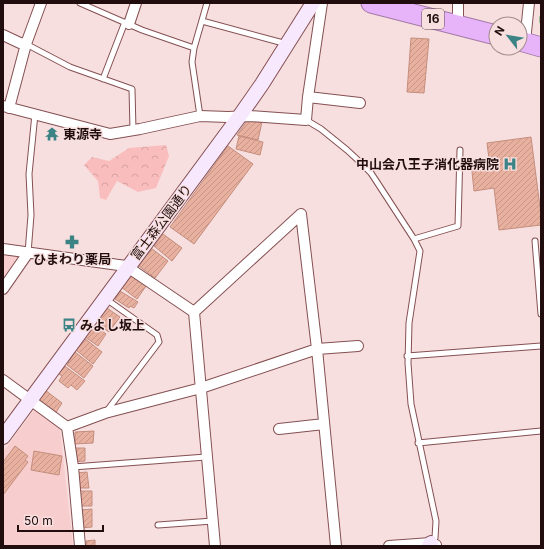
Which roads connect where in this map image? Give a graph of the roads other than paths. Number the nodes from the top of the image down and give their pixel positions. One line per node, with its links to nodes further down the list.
1 (42, 3): 15 (street)
2 (80, 3): 11 (lane)
3 (136, 3): 11 (street)
4 (207, 3): 10 (lane)
5 (313, 3): 16 (street, 富士森公園通り)
6 (322, 3): 20 (street)
7 (371, 3): 12 (highway, 16)
8 (458, 3): 12 (street)
9 (529, 3): 17 (street)
10 (202, 21): 16 (lane); 18 (lane)
11 (127, 23): 18 (lane); 19 (lane)
12 (458, 26): 13 (highway, 16)
13 (488, 33)
14 (3, 35): 15 (street)
15 (26, 44): 19 (lane); 22 (street)
16 (288, 44): 25 (street, 富士森公園通り)
17 (531, 44)
18 (194, 48): 24 (lane)
19 (103, 79): 27 (lane)
20 (308, 97): 21 (street); 26 (street)
21 (360, 103)
22 (6, 107): 23 (street)
23 (35, 114): 27 (street); 32 (lane)
24 (200, 116): 25 (street); 27 (street)
25 (239, 117): 26 (street); 33 (street, 富士森公園通り)
26 (306, 120): 29 (lane)
27 (133, 131)
28 (460, 150): 29 (lane)
29 (414, 239): 41 (lane)
30 (535, 241): 37 (lane)
31 (3, 249): 32 (street)
32 (28, 253): 33 (street); 34 (street)
33 (128, 267): 35 (street, 富士森公園通り); 36 (street)
34 (3, 289)
35 (105, 298): 44 (street, 富士森公園通り); 45 (lane)
36 (194, 312): 40 (street); 43 (street)
37 (541, 314)
38 (358, 346): 40 (street)
39 (541, 346): 41 (lane)
40 (317, 349): 43 (street); 46 (street)
41 (407, 356): 51 (lane)
42 (3, 380): 44 (street)
43 (200, 388): 45 (street); 52 (street)
44 (30, 400): 47 (street); 50 (street, 富士森公園通り)
45 (105, 413): 47 (street)
46 (324, 424): 48 (street); 59 (street)
47 (66, 427): 53 (street)
48 (279, 429)
49 (541, 431): 51 (lane)
50 (3, 437)
51 (418, 443): 56 (lane)
52 (206, 457): 53 (lane); 54 (street)
53 (73, 467): 57 (street)
54 (213, 520): 55 (lane); 58 (street)
55 (158, 525)
56 (432, 545): 60 (street)
57 (80, 546)
58 (215, 546)
59 (336, 546)
60 (389, 546)

